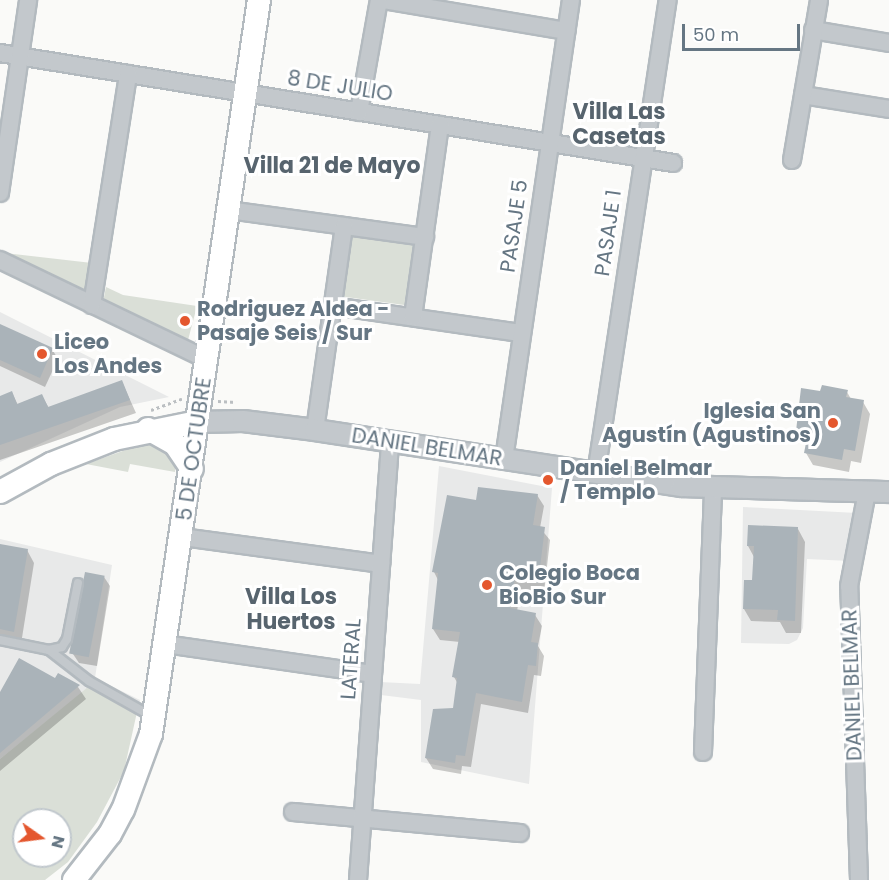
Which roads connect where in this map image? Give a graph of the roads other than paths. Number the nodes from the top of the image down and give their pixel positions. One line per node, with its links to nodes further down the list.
1 (28, 0): 12 (street)
2 (259, 0): 14 (main road, 5 DE OCTUBRE)
3 (381, 0): 7 (street); 17 (street)
4 (572, 0): 9 (street, PASAJE 5)
5 (668, 0): 20 (street, PASAJE 1)
6 (819, 0): 8 (street)
7 (459, 6): 9 (street)
8 (813, 30): 10 (street); 15 (street)
9 (566, 31): 19 (street, PASAJE 5)
10 (889, 43)
11 (0, 53): 12 (street, 8 DE JULIO)
12 (19, 56): 13 (street, 8 DE JULIO); 23 (street)
13 (128, 74): 14 (street, 8 DE JULIO); 28 (street)
14 (244, 93): 17 (street, 8 DE JULIO); 24 (main road, 5 DE OCTUBRE)
15 (803, 95): 16 (street); 21 (street)
16 (889, 109)
17 (359, 112): 18 (street, 8 DE JULIO)
18 (440, 125): 19 (street, 8 DE JULIO); 26 (street)
19 (548, 142): 20 (street, 8 DE JULIO); 31 (street, PASAJE 5)
20 (641, 158): 22 (street, 8 DE JULIO); 39 (street, PASAJE 1)
21 (792, 160)
22 (673, 163)
23 (0, 193)
24 (228, 210): 25 (street); 32 (main road, 5 DE OCTUBRE)
25 (344, 226): 26 (street); 29 (street)
26 (425, 237): 30 (street)
27 (0, 260): 28 (street)
28 (92, 305): 32 (street)
29 (333, 306): 30 (street); 35 (street)
30 (413, 317): 31 (street)
31 (521, 333): 37 (street, PASAJE 5)
32 (206, 359): 33 (main road, 5 DE OCTUBRE)
33 (197, 422): 34 (main road, DANIEL BELMAR); 35 (street, DANIEL BELMAR); 38 (main road, 5 DE OCTUBRE)
34 (148, 429): 38 (main road); 41 (main road, DANIEL BELMAR)
35 (315, 430): 36 (street, DANIEL BELMAR)
36 (390, 441): 37 (street, DANIEL BELMAR); 45 (street, LATERAL)
37 (504, 459): 39 (street, DANIEL BELMAR)
38 (192, 469): 44 (main road, 5 DE OCTUBRE)
39 (596, 474): 40 (street, DANIEL BELMAR)
40 (713, 488): 42 (street, DANIEL BELMAR); 52 (street)
41 (0, 492)
42 (867, 492): 43 (street, DANIEL BELMAR); 58 (street, DANIEL BELMAR)
43 (889, 492)
44 (182, 537): 45 (street); 48 (main road, 5 DE OCTUBRE)
45 (381, 564): 50 (street, LATERAL)
46 (78, 583): 49 (lane)
47 (0, 640): 49 (lane)
48 (165, 644): 50 (street); 51 (main road, 5 DE OCTUBRE)
49 (49, 650): 51 (lane)
50 (373, 674): 54 (street, LATERAL)
51 (153, 718): 56 (main road, 5 DE OCTUBRE)
52 (703, 753)
53 (293, 812): 54 (street)
54 (362, 819): 55 (street); 57 (street, LATERAL)
55 (520, 833)
56 (74, 880)
57 (358, 880)
58 (859, 880)

